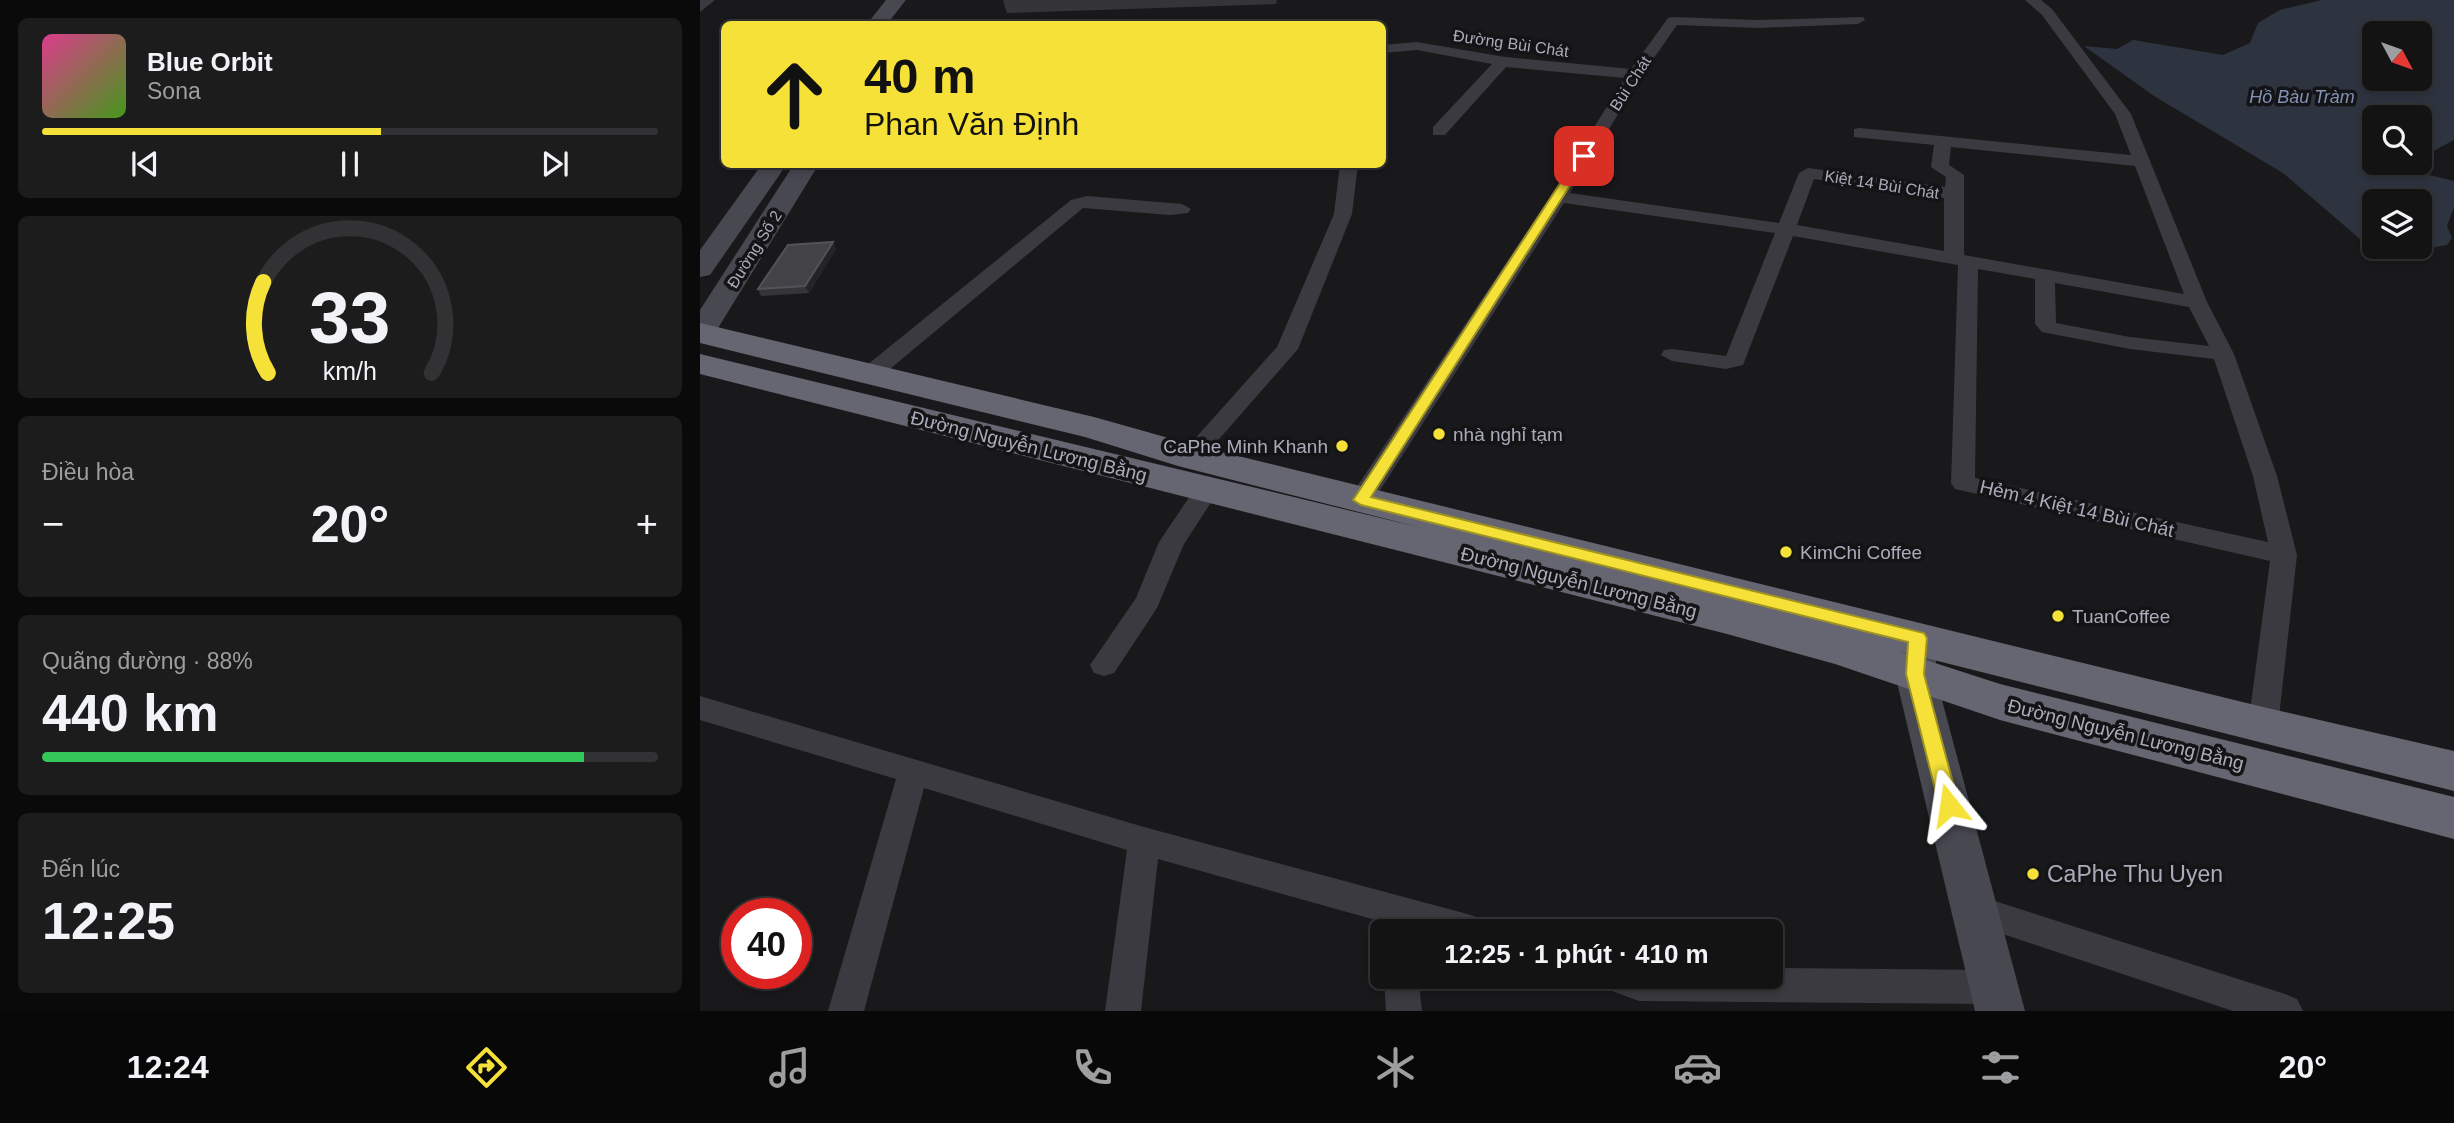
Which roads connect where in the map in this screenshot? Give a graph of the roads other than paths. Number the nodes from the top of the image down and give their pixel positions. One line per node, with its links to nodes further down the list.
1 (708, 0): 5 (street)
2 (896, 0): 7 (street)
3 (918, 0): 8 (street)
4 (2032, 0): 15 (street)
5 (700, 8)
6 (1858, 20): 11 (street, Bùi Chát)
7 (879, 21)
8 (903, 21)
9 (1386, 49): 10 (street, Đường Bùi Chát)
10 (1502, 62): 11 (street, Đường Bùi Chát); 12 (street)
11 (1634, 75): 20 (street, Bùi Chát)
12 (1439, 131)
13 (1860, 133): 14 (street)
14 (1943, 141): 15 (street); 19 (street)
15 (2141, 161): 26 (street)
16 (772, 168): 24 (street, Đường Số 2)
17 (804, 168): 27 (street, Đường Số 2)
18 (1349, 168): 32 (street)
19 (1953, 194): 22 (street, Kiệt 14 Bùi Chát); 23 (street, Kiệt 14 Bùi Chát)
20 (1559, 197): 22 (street); 33 (street, Bùi Chát)
21 (1182, 209): 31 (street)
22 (1786, 229): 23 (street); 29 (street)
23 (1961, 259): 25 (street); 34 (street, Hẻm 4 Kiệt 14 Bùi Chát)
24 (700, 270)
25 (2045, 274): 26 (street); 28 (street)
26 (2197, 302): 28 (street)
27 (700, 333): 31 (highway, Đường Nguyễn Lương Bằng)
28 (2223, 354): 34 (street)
29 (1672, 355)
30 (700, 364): 32 (highway, Đường Nguyễn Lương Bằng)
31 (870, 373): 32 (highway, Đường Nguyễn Lương Bằng)
32 (1199, 474): 33 (highway, Đường Nguyễn Lương Bằng); 35 (highway, Đường Nguyễn Lương Bằng); 36 (street)
33 (1361, 500): 35 (highway, Đường Nguyễn Lương Bằng)
34 (2284, 555): 38 (street)
35 (1916, 656): 38 (highway, Đường Nguyễn Lương Bằng); 41 (highway, Đường Nguyễn Lương Bằng); 43 (street)
36 (1104, 665)
37 (701, 710): 39 (street)
38 (2263, 726): 40 (highway, Đường Nguyễn Lương Bằng)
39 (913, 771): 42 (street); 48 (street)
40 (2454, 771)
41 (2454, 818)
42 (1144, 841): 44 (street); 49 (street)
43 (1976, 910): 47 (street); 51 (street)
44 (1394, 919)
45 (1402, 989): 50 (street)
46 (1758, 989): 47 (street)
47 (1997, 999)
48 (846, 1011)
49 (1123, 1011)
50 (1404, 1011)
51 (2285, 1011)

